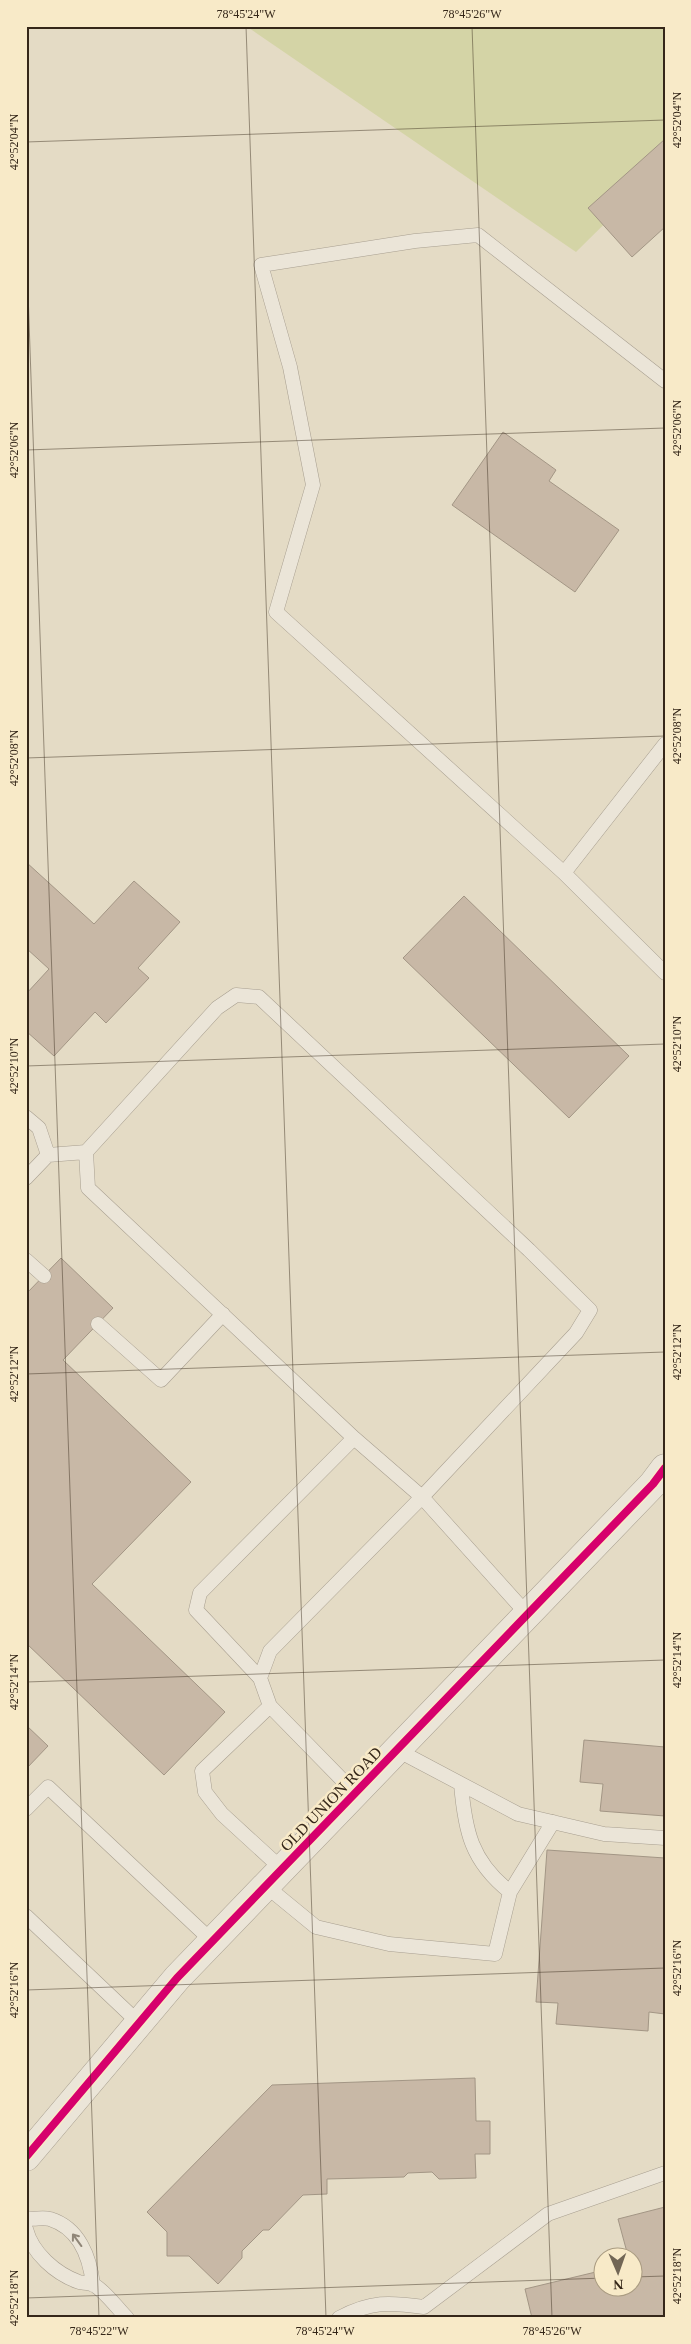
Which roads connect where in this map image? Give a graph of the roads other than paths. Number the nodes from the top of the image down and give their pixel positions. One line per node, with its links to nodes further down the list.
1 (665, 381): 3 (lane)
2 (665, 744): 3 (lane)
3 (564, 873): 4 (lane)
4 (665, 972)
5 (26, 1117): 7 (lane)
6 (86, 1152): 7 (lane); 11 (lane); 15 (lane)
7 (48, 1155): 8 (lane)
8 (26, 1178)
9 (26, 1260): 10 (lane)
10 (44, 1276)
11 (222, 1314): 12 (lane); 13 (lane)
12 (98, 1324)
13 (354, 1438): 15 (lane); 17 (lane)
14 (665, 1468): 16 (street, OLD UNION ROAD)
15 (422, 1498): 16 (lane); 17 (lane)
16 (527, 1614): 19 (street, OLD UNION ROAD)
17 (260, 1678): 18 (lane)
18 (270, 1706): 21 (lane); 25 (lane)
19 (397, 1750): 20 (lane); 21 (street, OLD UNION ROAD)
20 (461, 1784): 23 (lane); 26 (lane)
21 (355, 1793): 25 (street, OLD UNION ROAD)
22 (26, 1809): 28 (lane)
23 (553, 1822): 24 (lane); 26 (lane)
24 (665, 1838)
25 (274, 1878): 26 (lane); 28 (street, OLD UNION ROAD)
26 (510, 1892)
27 (26, 1916): 29 (lane)
28 (213, 1942): 29 (street, OLD UNION ROAD)
29 (139, 2024): 30 (street, OLD UNION ROAD)
30 (26, 2156)
31 (665, 2172): 34 (lane)
32 (27, 2223): 33 (lane); 33 (lane, one-way to 32)
33 (93, 2284): 35 (lane)
34 (426, 2313): 36 (lane)
35 (126, 2318)
36 (339, 2318)

